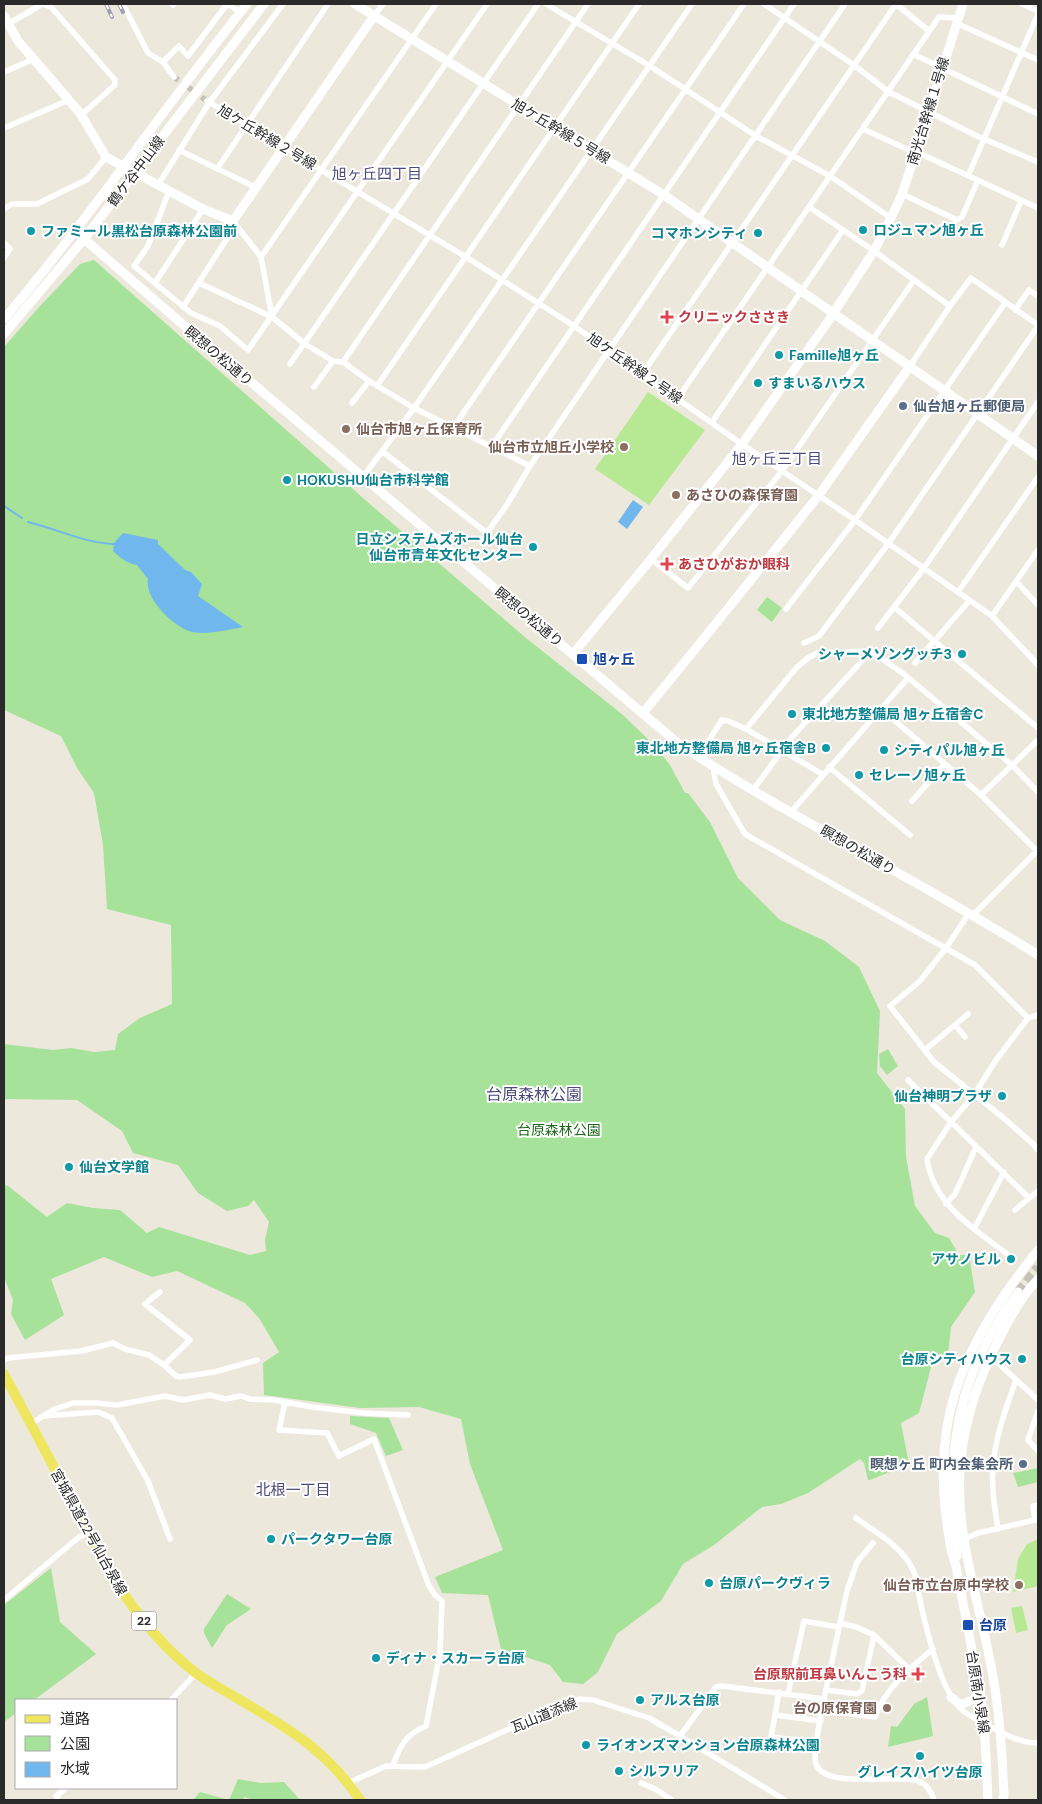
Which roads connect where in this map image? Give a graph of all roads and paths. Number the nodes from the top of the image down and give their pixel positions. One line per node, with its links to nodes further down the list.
1 (123, 4): 41 (street)
2 (227, 4): 23 (street); 41 (street)
3 (247, 4): 23 (street)
4 (264, 4): 30 (street, 鶴ケ谷中山線)
5 (283, 4): 32 (street)
6 (328, 4): 58 (street)
7 (355, 4): 25 (street, 旭ケ丘幹線５号線)
8 (383, 4): 25 (street)
9 (436, 4): 33 (street)
10 (486, 4): 40 (street)
11 (538, 4): 47 (street)
12 (546, 4): 29 (street)
13 (588, 4): 29 (street)
14 (639, 4): 35 (street)
15 (692, 4): 43 (street)
16 (744, 4): 48 (street)
17 (764, 4): 26 (street)
18 (794, 4): 26 (street)
19 (845, 4): 34 (street)
20 (896, 4): 31 (street); 42 (street)
21 (963, 4): 28 (street, 南光台幹線１号線)
22 (1022, 4): 24 (street)
23 (240, 12): 71 (street)
24 (1038, 12): 36 (street)
25 (374, 16): 33 (street, 旭ケ丘幹線５号線); 64 (street)
26 (785, 18): 34 (street); 55 (street)
27 (6, 20): 38 (street); 57 (street)
28 (956, 20): 31 (street); 36 (street); 44 (street, 南光台幹線１号線)
29 (576, 22): 35 (street); 53 (street)
30 (248, 23): 32 (street); 75 (street, 鶴ケ谷中山線)
31 (929, 30): 37 (street)
32 (261, 33): 52 (street)
33 (412, 39): 40 (street, 旭ケ丘幹線５号線); 73 (street)
34 (818, 42): 42 (street); 62 (street)
35 (612, 43): 43 (street); 60 (street)
36 (1022, 52): 39 (street); 50 (street)
37 (912, 54): 44 (street); 49 (street)
38 (34, 59): 45 (street); 51 (street)
39 (1038, 60)
40 (448, 61): 47 (street, 旭ケ丘幹線５号線); 82 (street)
41 (163, 62): 46 (street)
42 (854, 65): 49 (street); 68 (street)
43 (650, 66): 48 (street); 66 (street)
44 (941, 68): 50 (street); 54 (street, 南光台幹線１号線)
45 (4, 72)
46 (174, 78)
47 (483, 83): 53 (street, 旭ケ丘幹線５号線); 90 (street)
48 (686, 89): 55 (street); 74 (street)
49 (889, 92): 54 (street); 61 (street)
50 (1002, 97): 56 (street); 63 (street)
51 (69, 100): 57 (street); 59 (street)
52 (208, 102): 58 (street, 旭ケ丘幹線２号線); 65 (street)
53 (520, 106): 60 (street, 旭ケ丘幹線５号線); 96 (street)
54 (928, 111): 63 (street); 67 (street, 南光台幹線１号線)
55 (722, 112): 62 (street); 84 (street)
56 (1038, 114)
57 (81, 115): 69 (street)
58 (246, 126): 64 (street, 旭ケ丘幹線２号線); 72 (street)
59 (4, 128)
60 (555, 128): 66 (street, 旭ケ丘幹線５号線); 104 (street)
61 (863, 129): 67 (street); 76 (street)
62 (756, 136): 68 (street); 91 (street)
63 (984, 139): 70 (street); 77 (street)
64 (284, 148): 73 (street, 旭ケ丘幹線２号線); 80 (street)
65 (179, 150): 72 (street); 79 (street)
66 (592, 150): 74 (street, 旭ケ丘幹線５号線); 106 (street)
67 (916, 152): 77 (street); 83 (street, 南光台幹線１号線)
68 (792, 156): 76 (street); 98 (street)
69 (106, 157): 71 (street); 88 (street)
70 (1038, 162)
71 (123, 167): 75 (street); 95 (street)
72 (217, 170): 80 (street)
73 (321, 170): 82 (street, 旭ケ丘幹線２号線); 102 (street)
74 (629, 172): 84 (street, 旭ケ丘幹線５号線); 113 (street)
75 (134, 174): 79 (street); 97 (street, 鶴ケ谷中山線)
76 (830, 176): 86 (street); 92 (street)
77 (968, 176): 78 (street)
78 (978, 180): 83 (street); 85 (street)
79 (158, 186): 81 (street)
80 (257, 188): 93 (street)
81 (169, 191): 89 (street); 108 (street)
82 (358, 193): 90 (street, 旭ケ丘幹線２号線); 118 (street)
83 (902, 194): 92 (street, 南光台幹線１号線)
84 (664, 195): 91 (street, 旭ケ丘幹線５号線); 121 (street)
85 (1021, 201): 87 (street); 100 (street)
86 (810, 207): 94 (street); 105 (street)
87 (1038, 208)
88 (4, 209)
89 (203, 209): 93 (street); 108 (street)
90 (394, 215): 96 (street, 旭ケ丘幹線２号線); 124 (street)
91 (698, 218): 98 (street, 旭ケ丘幹線５号線); 125 (street)
92 (891, 218): 101 (street, 南光台幹線１号線)
93 (234, 224): 102 (street); 109 (street)
94 (843, 230): 101 (street); 110 (street)
95 (75, 231): 97 (street, 瞑想の松通り); 119 (street)
96 (430, 236): 104 (street, 旭ケ丘幹線２号線); 127 (street)
97 (84, 238): 122 (street, 鶴ケ谷中山線); 150 (street, 瞑想の松通り)
98 (733, 243): 105 (street, 旭ケ丘幹線５号線); 130 (street)
99 (4, 244): 103 (street)
100 (1002, 245)
101 (874, 251): 107 (street); 117 (street, 南光台幹線１号線)
102 (261, 257): 118 (street)
103 (4, 258)
104 (466, 258): 106 (street, 旭ケ丘幹線２号線); 132 (street)
105 (768, 267): 110 (street, 旭ケ丘幹線５号線); 135 (street)
106 (502, 280): 113 (street, 旭ケ丘幹線２号線); 138 (street)
107 (914, 280): 114 (street); 123 (street)
108 (155, 283): 115 (street)
109 (199, 283): 115 (street); 118 (street)
110 (802, 291): 117 (street, 旭ケ丘幹線５号線); 140 (street)
111 (1038, 296): 116 (street)
112 (1005, 303): 114 (street); 116 (street); 134 (street)
113 (539, 304): 121 (street, 旭ケ丘幹線２号線); 141 (street)
114 (950, 306): 129 (street)
115 (183, 307): 118 (street)
116 (1015, 310): 120 (street)
117 (834, 312): 123 (street, 旭ケ丘幹線５号線); 143 (street, 南光台幹線１号線)
118 (272, 317): 124 (street)
119 (4, 319)
120 (1038, 325): 139 (street)
121 (574, 326): 125 (street, 旭ケ丘幹線２号線); 144 (street)
122 (4, 334)
123 (872, 340): 129 (street, 旭ケ丘幹線５号線); 148 (street)
124 (305, 344): 126 (street); 128 (street)
125 (610, 350): 130 (street, 旭ケ丘幹線２号線); 147 (street)
126 (333, 362): 127 (street); 133 (street)
127 (343, 362): 131 (street)
128 (290, 364)
129 (910, 366): 134 (street, 旭ケ丘幹線５号線); 151 (street)
130 (643, 373): 135 (street, 旭ケ丘幹線２号線)
131 (368, 381): 132 (street); 137 (street)
132 (377, 386): 138 (street)
133 (314, 387)
134 (945, 390): 139 (street, 旭ケ丘幹線５号線); 152 (street)
135 (678, 398): 140 (street, 旭ケ丘幹線２号線)
136 (1038, 402): 142 (street)
137 (352, 403)
138 (414, 408): 141 (street); 145 (street)
139 (979, 414): 142 (street, 旭ケ丘幹線５号線); 153 (street)
140 (712, 422): 143 (street, 旭ケ丘幹線２号線)
141 (453, 428): 144 (street)
142 (1013, 438): 146 (street, 旭ケ丘幹線５号線); 156 (street)
143 (742, 444): 148 (street, 旭ケ丘幹線２号線); 155 (street, 南光台幹線１号線)
144 (492, 446): 147 (street)
145 (383, 452): 147 (street); 150 (street)
146 (1038, 456)
147 (530, 466)
148 (782, 471): 151 (street, 旭ケ丘幹線２号線); 155 (street)
149 (1038, 477): 158 (street)
150 (363, 478): 168 (street, 瞑想の松通り)
151 (819, 495): 152 (street, 旭ケ丘幹線２号線); 172 (street)
152 (855, 520): 153 (street, 旭ケ丘幹線２号線); 162 (street)
153 (888, 544): 156 (street, 旭ケ丘幹線２号線); 166 (street)
154 (1038, 552): 157 (street)
155 (651, 559): 168 (street, 南光台幹線１号線)
156 (924, 568): 158 (street, 旭ケ丘幹線２号線); 161 (street)
157 (1016, 581): 160 (street); 163 (street)
158 (958, 592): 159 (street, 旭ケ丘幹線２号線)
159 (969, 601): 163 (street, 旭ケ丘幹線２号線); 165 (street)
160 (1038, 605)
161 (894, 607): 164 (street); 165 (street)
162 (786, 609)
163 (992, 616): 170 (street, 旭ケ丘幹線２号線)
164 (878, 628)
165 (935, 640): 169 (street); 174 (street)
166 (804, 643)
167 (871, 651): 171 (street); 175 (street); 177 (street)
168 (572, 654): 172 (street, 瞑想の松通り)
169 (915, 663)
170 (1038, 665)
171 (908, 678): 180 (street); 182 (street)
172 (642, 713): 178 (street, 瞑想の松通り)
173 (894, 720): 179 (street)
174 (1038, 728)
175 (746, 729): 177 (street); 178 (street)
176 (1038, 740): 180 (street)
177 (782, 751): 183 (street); 184 (street)
178 (698, 757): 181 (street, 瞑想の松通り)
179 (944, 764): 186 (street); 187 (street)
180 (1012, 765): 185 (street); 186 (street)
181 (713, 766): 184 (street, 瞑想の松通り); 192 (street)
182 (829, 767): 183 (street); 189 (street)
183 (822, 774): 188 (street)
184 (753, 790): 188 (street, 瞑想の松通り)
185 (1038, 792)
186 (981, 795): 190 (street)
187 (912, 802)
188 (791, 812): 191 (street, 瞑想の松通り)
189 (910, 835)
190 (1038, 850): 191 (street)
191 (971, 914): 192 (street); 193 (street, 瞑想の松通り)
192 (946, 948): 196 (street); 199 (street)
193 (1038, 956)
194 (968, 1014): 197 (street)
195 (1038, 1015): 196 (street)
196 (1028, 1018): 201 (street)
197 (955, 1025): 198 (street); 199 (street)
198 (965, 1037)
199 (925, 1050): 201 (street)
200 (908, 1080): 202 (street)
201 (974, 1095): 202 (street); 204 (street)
202 (951, 1122): 203 (street); 208 (street)
203 (976, 1146): 205 (street); 208 (street)
204 (1038, 1150)
205 (1004, 1172): 207 (street); 210 (street)
206 (1038, 1191): 207 (street)
207 (1029, 1198): 209 (street)
208 (946, 1204): 210 (street)
209 (1015, 1210)
210 (974, 1229): 212 (street)
211 (1038, 1250): 213 (street, 台原南小泉線)
212 (1006, 1253)
213 (1020, 1273): 214 (street); 238 (street, 台原南小泉線)
214 (1036, 1282): 219 (street)
215 (160, 1292): 220 (street)
216 (1018, 1292): 230 (street)
217 (4, 1360): 220 (street)
218 (257, 1360): 220 (street)
219 (989, 1360): 222 (street); 235 (street)
220 (164, 1365)
221 (4, 1374): 228 (main road, 宮城県道22号仙台泉線 / 22)
222 (1016, 1380): 223 (street); 233 (street)
223 (1038, 1400)
224 (285, 1402): 226 (street); 227 (street); 260 (street)
225 (1038, 1411): 229 (street)
226 (408, 1415)
227 (43, 1416): 228 (street); 236 (street)
228 (31, 1424): 234 (main road, 宮城県道22号仙台泉線 / 22)
229 (1038, 1451)
230 (954, 1469): 235 (street); 238 (street)
231 (1038, 1505): 233 (street)
232 (856, 1518): 242 (street)
233 (998, 1529): 235 (street)
234 (89, 1533): 239 (street); 244 (main road, 宮城県道22号仙台泉線 / 22)
235 (963, 1535): 256 (street)
236 (170, 1539)
237 (873, 1543): 240 (street)
238 (957, 1569): 248 (street, 台原南小泉線)
239 (4, 1600)
240 (839, 1625): 241 (street); 245 (street); 247 (street)
241 (874, 1635): 243 (street); 245 (street)
242 (933, 1649): 243 (street); 249 (street)
243 (909, 1669): 252 (street)
244 (196, 1673): 250 (street); 261 (main road, 宮城県道22号仙台泉線 / 22)
245 (826, 1690): 251 (street)
246 (779, 1692): 247 (street); 253 (street); 257 (street)
247 (788, 1694): 251 (street)
248 (980, 1694): 249 (street); 255 (street, 台原南小泉線)
249 (951, 1697): 255 (street)
250 (172, 1699)
251 (824, 1700): 252 (street)
252 (822, 1710): 254 (street)
253 (775, 1715): 254 (street); 258 (street)
254 (821, 1722): 258 (street)
255 (984, 1723): 256 (street); 269 (street, 台原南小泉線)
256 (1001, 1733): 259 (street); 270 (street)
257 (680, 1736): 260 (street, 瓦山道添線); 267 (street, 瓦山道添線)
258 (817, 1742): 268 (street)
259 (1038, 1743)
260 (393, 1766): 261 (street, 瓦山道添線)
261 (348, 1783): 265 (main road, 宮城県道22号仙台泉線 / 22)
262 (641, 1783): 266 (street)
263 (65, 1789): 264 (street)
264 (58, 1800)
265 (360, 1800)
266 (672, 1800)
267 (786, 1800)
268 (934, 1800)
269 (988, 1800)
270 (1003, 1800)

